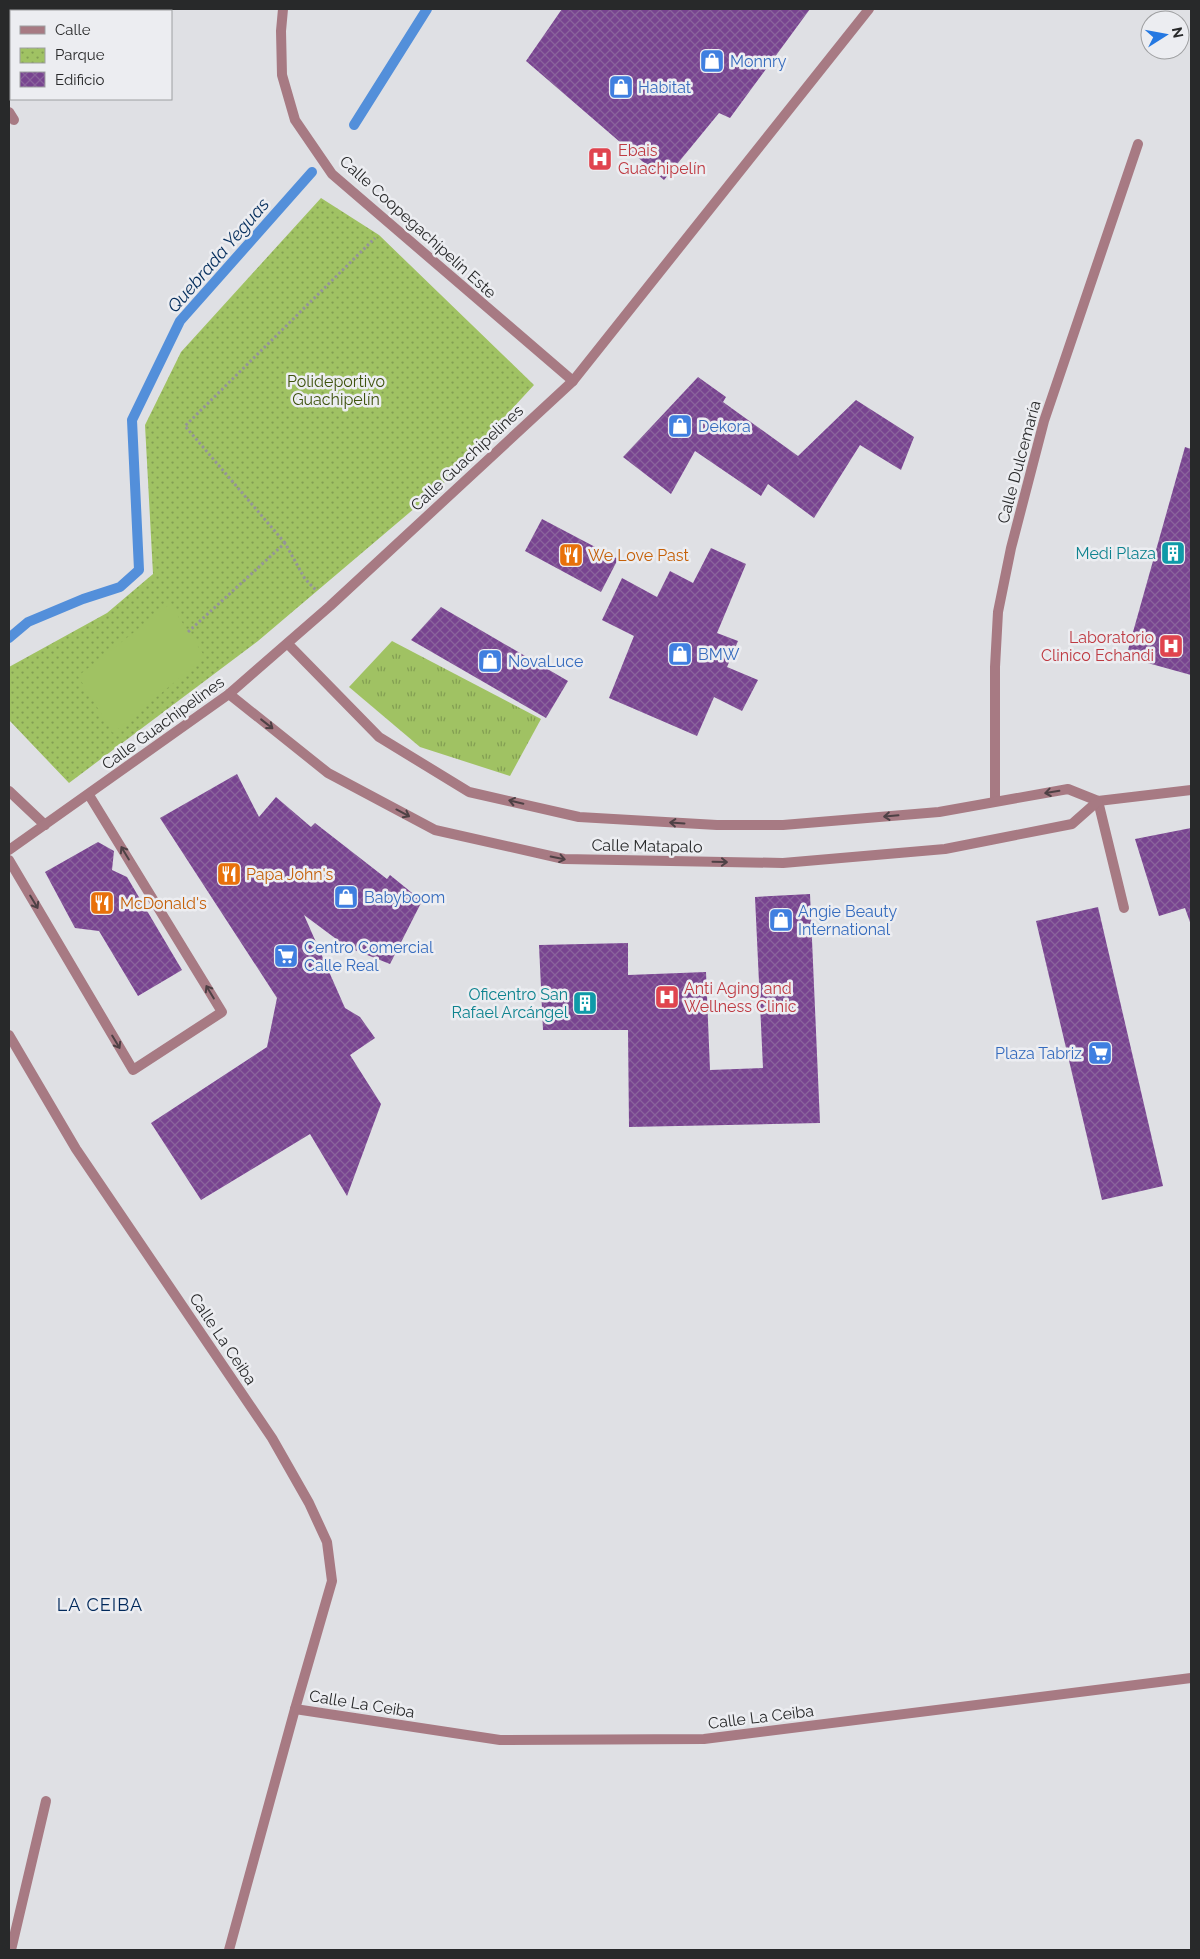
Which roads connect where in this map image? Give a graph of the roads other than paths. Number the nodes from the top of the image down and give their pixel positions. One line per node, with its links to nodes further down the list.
1 (283, 9): 4 (street, Calle Coopegachipelín Este)
2 (868, 9): 4 (street, Calle Guachipelines)
3 (1138, 144): 10 (street, Calle Dulcemaría)
4 (573, 381): 5 (street, Calle Guachipelines)
5 (288, 644): 6 (street, Calle Guachipelines); 10 (street, Calle Matapalo, one-way to 5)
6 (229, 694): 9 (street, Calle Guachipelines); 11 (street, Calle Matapalo, one-way to 11)
7 (1191, 790): 11 (street, Calle Matapalo)
8 (9, 791): 12 (street)
9 (89, 795): 12 (street, Calle Guachipelines); 14 (street, one-way to 9)
10 (995, 801): 11 (street, Calle Matapalo, one-way to 10)
11 (1098, 801): 15 (street)
12 (45, 825): 13 (street, Calle Guachipelines)
13 (9, 850)
14 (9, 860)
15 (1124, 908)
16 (9, 1035): 18 (street, Calle La Ceiba)
17 (1191, 1678): 18 (street, Calle La Ceiba)
18 (295, 1709): 21 (street)
19 (46, 1801): 20 (street)
20 (11, 1950)
21 (229, 1950)

